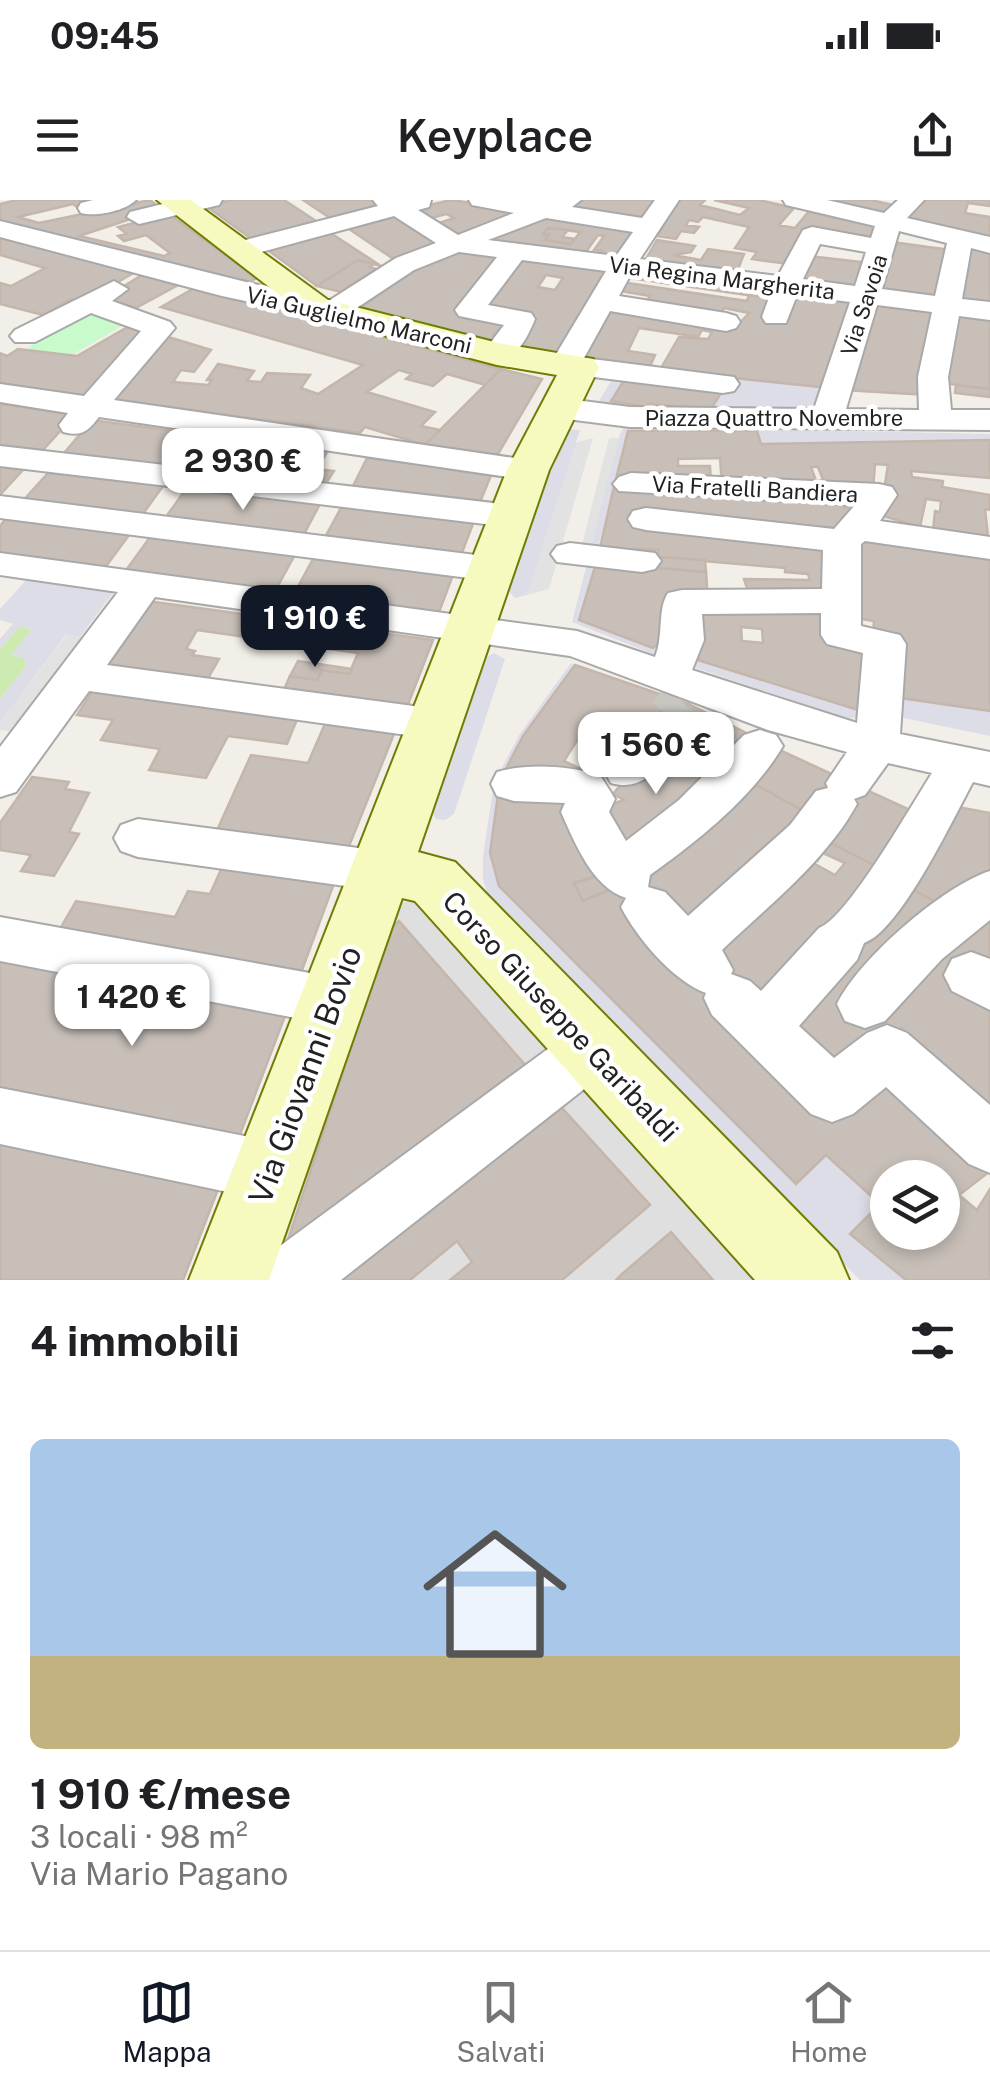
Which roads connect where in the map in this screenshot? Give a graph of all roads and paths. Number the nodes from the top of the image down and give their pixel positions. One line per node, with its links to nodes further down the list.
1 (426, 200): 7 (street)
2 (481, 200): 11 (street)
3 (569, 200): 11 (street)
4 (667, 200): 15 (street)
5 (795, 200): 12 (street)
6 (188, 202): 9 (street); 20 (street)
7 (391, 204): 13 (street); 18 (street)
8 (90, 208): 9 (street)
9 (131, 208)
10 (306, 208): 13 (street)
11 (543, 210): 15 (street); 18 (street)
12 (891, 223): 16 (street); 27 (street); 28 (street, Via Savoia)
13 (331, 225): 20 (street); 24 (street)
14 (0, 229): 23 (street, Via Guglielmo Marconi)
15 (646, 232): 17 (street); 26 (street)
16 (960, 240): 19 (street); 31 (street)
17 (678, 243)
18 (455, 244): 21 (street, Via Regina Margherita); 24 (street)
19 (990, 246)
20 (239, 250): 32 (street)
21 (516, 252): 26 (street, Via Regina Margherita); 37 (street)
22 (750, 254): 29 (street)
23 (150, 268): 25 (street, Via Guglielmo Marconi); 30 (street)
24 (398, 268): 32 (street)
25 (196, 280): 32 (street, Via Guglielmo Marconi); 34 (street)
26 (613, 282): 29 (street); 29 (street, Via Regina Margherita); 38 (street)
27 (786, 286): 28 (street, Via Regina Margherita); 29 (street, Via Regina Margherita); 35 (street)
28 (867, 297): 31 (street, Via Regina Margherita); 42 (street, Via Savoia)
29 (733, 300)
30 (90, 303): 34 (street); 36 (street)
31 (948, 306): 33 (street, Via Regina Margherita); 43 (street)
32 (325, 309): 37 (street, Via Guglielmo Marconi)
33 (990, 311)
34 (133, 316): 41 (street)
35 (776, 318)
36 (29, 324)
37 (497, 354): 38 (street, Via Guglielmo Marconi)
38 (567, 380): 39 (street, Via Guglielmo Marconi); 42 (street, Piazza Quattro Novembre); 52 (street)
39 (723, 384)
40 (0, 394): 41 (street)
41 (92, 406): 45 (street); 47 (street)
42 (827, 418): 43 (street, Piazza Quattro Novembre)
43 (936, 419): 44 (street, Piazza Quattro Novembre)
44 (990, 420)
45 (365, 443): 50 (street); 52 (street)
46 (0, 456): 47 (street)
47 (42, 462): 48 (street); 51 (street)
48 (182, 479): 50 (street); 55 (street)
49 (631, 484): 54 (street, Via Fratelli Bandiera)
50 (335, 498): 52 (street); 56 (street)
51 (0, 507): 55 (street)
52 (511, 518): 56 (street); 66 (street)
53 (646, 519): 54 (street)
54 (860, 521): 57 (street); 64 (street)
55 (148, 525): 56 (street); 62 (street)
56 (309, 546): 65 (street)
57 (990, 548)
58 (570, 554): 59 (street)
59 (642, 562)
60 (6, 572): 62 (street)
61 (800, 576): 63 (street)
62 (127, 582): 65 (street); 67 (street)
63 (725, 601): 64 (street); 68 (street)
64 (839, 602): 71 (street)
65 (278, 603): 66 (street)
66 (471, 629): 68 (street); 69 (street)
67 (78, 675): 69 (street); 73 (street)
68 (672, 706): 70 (street); 75 (street)
69 (436, 724): 77 (street)
70 (769, 736): 71 (street); 78 (street)
71 (877, 745): 72 (street); 81 (street)
72 (976, 766): 81 (street)
73 (0, 780)
74 (514, 784): 75 (street)
75 (606, 784): 78 (street)
76 (138, 838): 77 (street)
77 (381, 871): 82 (street, Via Giovanni Bovio); 84 (street, Corso Giuseppe Garibaldi)
78 (632, 885): 81 (street)
79 (990, 891): 83 (street)
80 (0, 939): 82 (street)
81 (721, 986): 86 (street)
82 (332, 1001): 87 (street, Via Giovanni Bovio)
83 (864, 1004)
84 (591, 1050): 89 (street); 90 (street, Corso Giuseppe Garibaldi)
85 (0, 1116): 87 (street)
86 (990, 1144)
87 (270, 1170): 88 (street, Via Giovanni Bovio)
88 (229, 1280)
89 (288, 1280)
90 (809, 1280)

